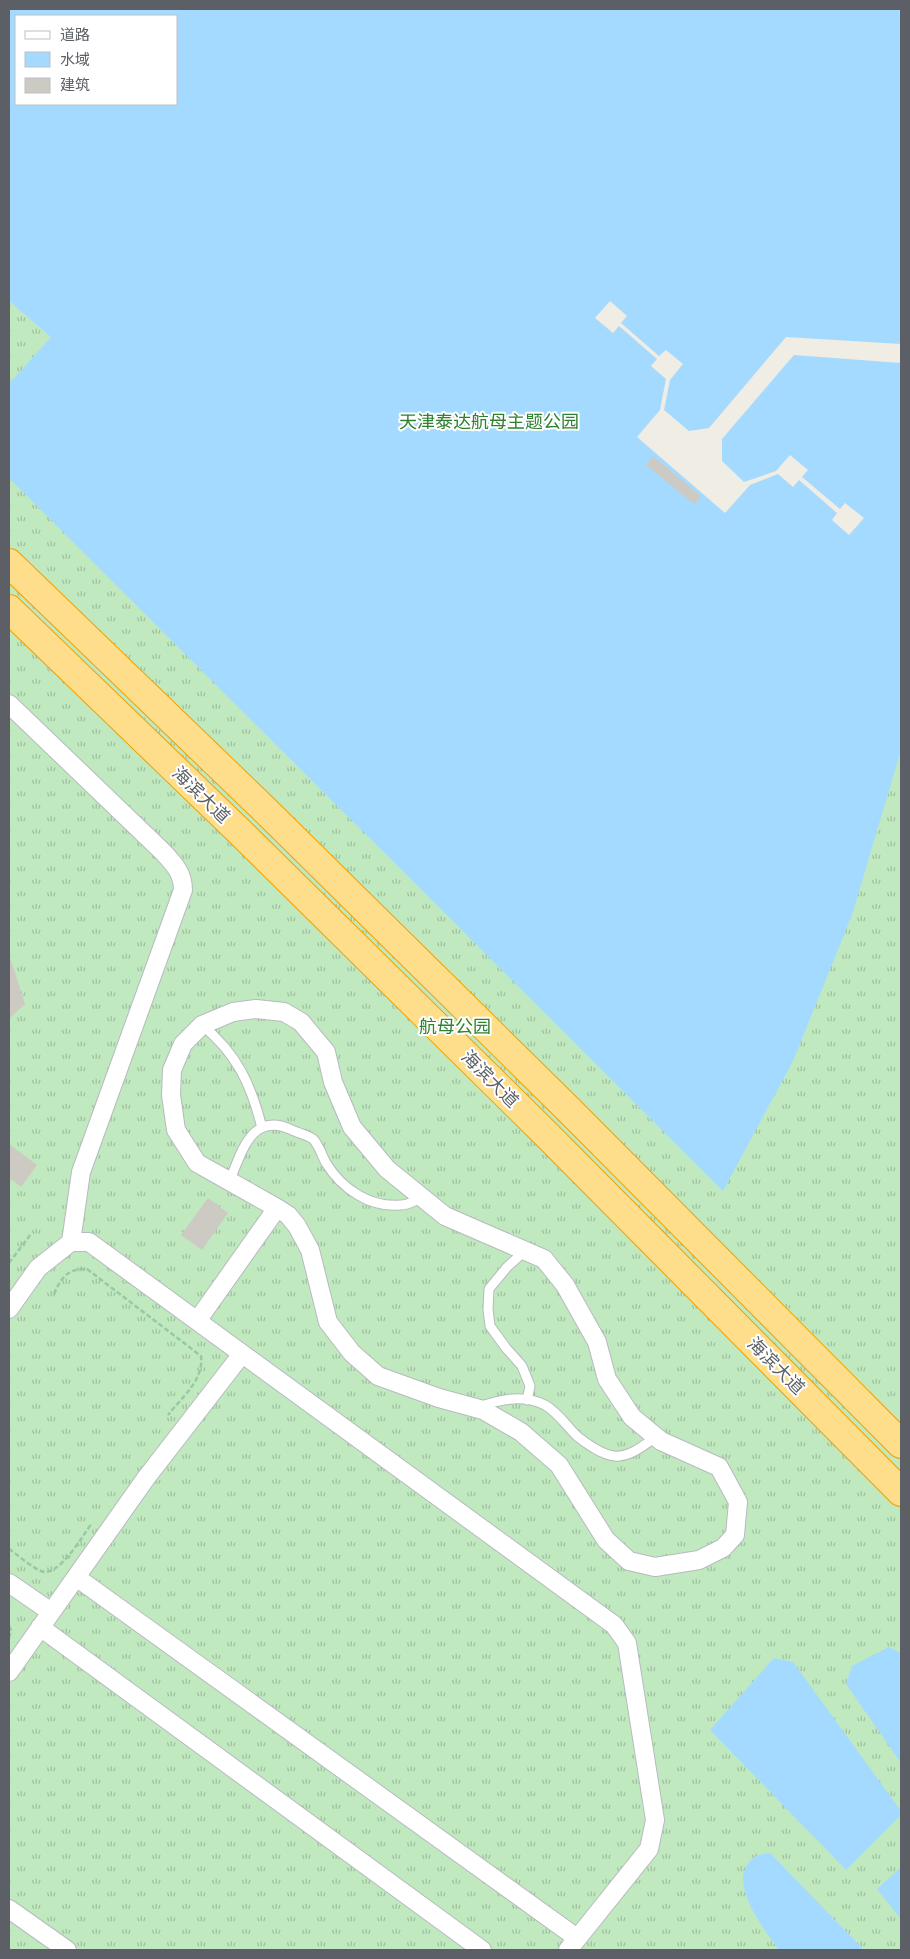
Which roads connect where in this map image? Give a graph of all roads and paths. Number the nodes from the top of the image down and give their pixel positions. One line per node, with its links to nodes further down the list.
1 (9, 562): 21 (highway, 海滨大道)
2 (9, 609): 22 (highway, 海滨大道)
3 (9, 704): 10 (street)
4 (202, 1025): 5 (lane); 6 (street); 7 (street)
5 (262, 1128): 6 (lane); 7 (lane)
6 (230, 1180): 8 (street)
7 (422, 1198): 11 (street)
8 (277, 1208): 15 (street); 18 (street)
9 (31, 1234): 12 (path)
10 (71, 1242): 14 (street); 15 (street)
11 (525, 1251): 17 (lane); 20 (street)
12 (9, 1263)
13 (54, 1294): 19 (path)
14 (9, 1309)
15 (197, 1321): 16 (street)
16 (242, 1354): 25 (street); 33 (street)
17 (527, 1400): 18 (lane); 20 (lane)
18 (476, 1408): 20 (street)
19 (168, 1415)
20 (656, 1437)
21 (901, 1444)
22 (901, 1492)
23 (92, 1523): 24 (path)
24 (9, 1548)
25 (76, 1577): 27 (street); 33 (street)
26 (9, 1583): 27 (street)
27 (51, 1612): 29 (street)
28 (9, 1626): 30 (path)
29 (40, 1627): 31 (street); 35 (street)
30 (9, 1638)
31 (9, 1672)
32 (9, 1908): 34 (street)
33 (573, 1944)
34 (67, 1950)
35 (482, 1950)

